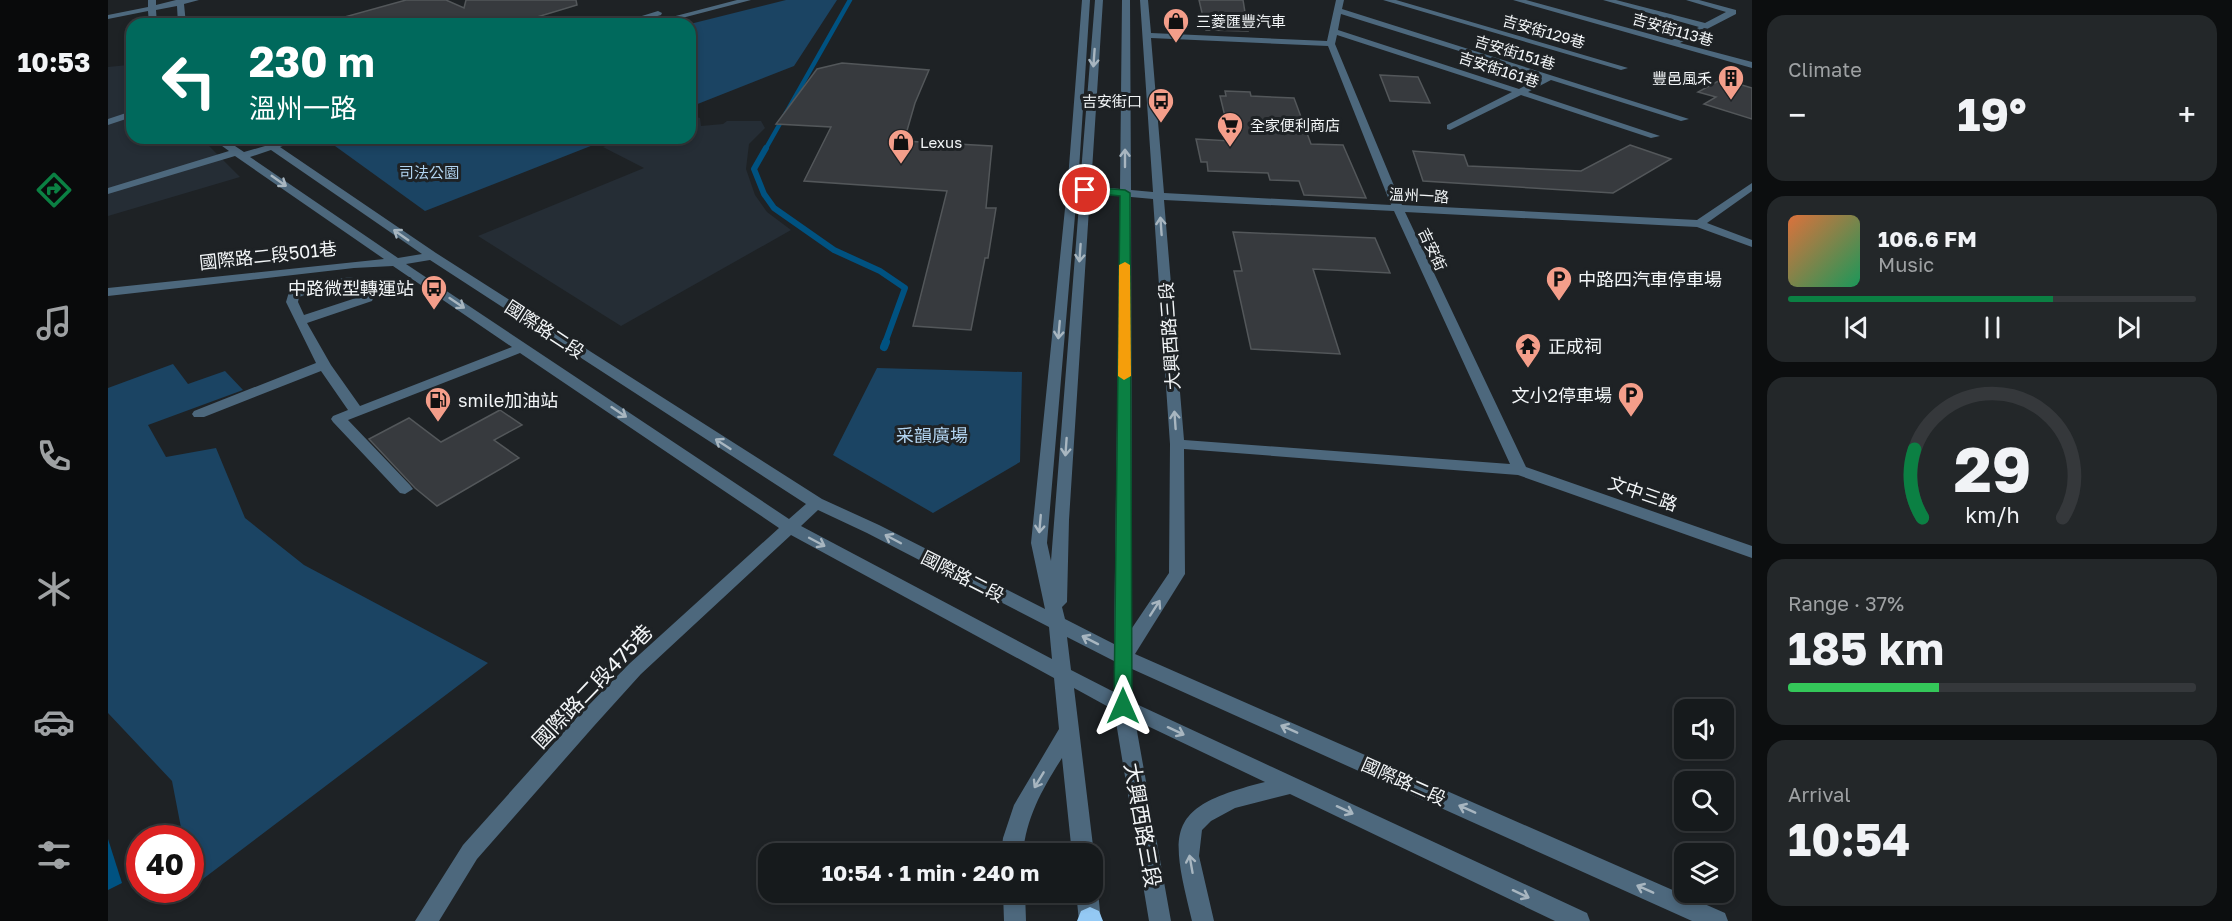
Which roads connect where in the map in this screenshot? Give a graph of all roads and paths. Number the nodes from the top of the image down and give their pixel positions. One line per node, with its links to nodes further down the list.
1 (152, 0): 17 (street)
2 (195, 0): 14 (street)
3 (714, 0): 21 (street)
4 (747, 0): 22 (street)
5 (1086, 0): 42 (street)
6 (1099, 0): 42 (street, one-way to 42)
7 (1125, 0): 44 (street, 大興西路三段, one-way to 7)
8 (1144, 0): 26 (street, 大興西路三段)
9 (1387, 0): 30 (street, 吉安街129巷)
10 (1517, 0): 23 (street, 吉安街113巷)
11 (1607, 0): 15 (street)
12 (1632, 0): 15 (street)
13 (1690, 0): 24 (street)
14 (180, 2): 17 (street); 20 (street)
15 (1623, 4): 23 (street); 24 (street)
16 (1339, 5): 25 (street); 31 (street, 吉安街151巷)
17 (151, 10): 18 (street); 19 (street)
18 (108, 17)
19 (152, 18)
20 (181, 18)
21 (644, 18)
22 (674, 18)
23 (1589, 20): 27 (street, 吉安街113巷)
24 (1706, 26): 27 (street)
25 (1333, 31): 28 (street); 32 (street, 吉安街161巷)
26 (1145, 35): 28 (street); 45 (street, 大興西路三段)
27 (1673, 43): 29 (street, 吉安街113巷)
28 (1331, 44): 46 (street, 吉安街)
29 (1752, 65)
30 (1624, 68)
31 (1550, 77): 32 (street); 34 (street, 吉安街151巷)
32 (1519, 91): 36 (street); 37 (street, 吉安街161巷)
33 (126, 116): 35 (street)
34 (1684, 118)
35 (108, 122)
36 (1450, 127)
37 (1656, 136)
38 (280, 144): 40 (street)
39 (248, 145): 40 (street); 40 (street, 國際路二段); 43 (street); 50 (street, 國際路二段, one-way to 50)
40 (273, 146): 49 (street, 國際路二段, one-way to 40)
41 (1752, 186): 47 (street)
42 (1079, 189): 44 (street, 溫州一路); 63 (street, one-way to 63); 63 (street, one-way to 63)
43 (108, 191)
44 (1125, 193): 45 (street, 溫州一路); 64 (street, 大興西路三段)
45 (1159, 196): 46 (street, 溫州一路); 57 (street, 大興西路三段, one-way to 45)
46 (1398, 209): 47 (street, 溫州一路); 58 (street, 吉安街)
47 (1699, 224): 48 (street, 溫州一路)
48 (1752, 244)
49 (432, 256): 50 (street, 國際路二段501巷); 53 (street, 國際路二段)
50 (396, 262): 51 (street, 國際路二段501巷); 53 (street, 國際路二段, one-way to 53)
51 (108, 292)
52 (300, 321): 52 (street); 54 (street)
53 (525, 336): 55 (street); 60 (street, 國際路二段, one-way to 53); 61 (street, 國際路二段, one-way to 61)
54 (324, 365): 55 (street); 56 (street)
55 (357, 412): 59 (street)
56 (199, 414)
57 (1177, 444): 58 (street, 文中三路); 64 (street, 大興西路三段, one-way to 57)
58 (1520, 471): 62 (street, 文中三路)
59 (405, 489)
60 (816, 503): 61 (street, 國際路二段475巷); 63 (street, 國際路二段, one-way to 60)
61 (790, 527): 65 (street, 國際路二段, one-way to 65); 73 (street, 國際路二段475巷)
62 (1752, 552)
63 (1057, 623): 64 (street, 國際路二段, one-way to 63); 65 (street)
64 (1123, 657): 66 (street, 大興西路三段); 79 (street, 國際路二段, one-way to 64)
65 (1063, 673): 66 (street, 國際路二段); 67 (street)
66 (1123, 706): 68 (street, 國際路二段, one-way to 68); 76 (street, 大興西路三段)
67 (1069, 730): 69 (street, one-way to 69); 70 (street)
68 (1292, 785): 77 (street, one-way to 68); 78 (street, 國際路二段, one-way to 78)
69 (1013, 843)
70 (1082, 843)
71 (1014, 903): 74 (street)
72 (1088, 903): 75 (street)
73 (426, 921)
74 (1015, 921)
75 (1090, 921)
76 (1160, 921)
77 (1203, 921)
78 (1579, 921)
79 (1717, 921)

